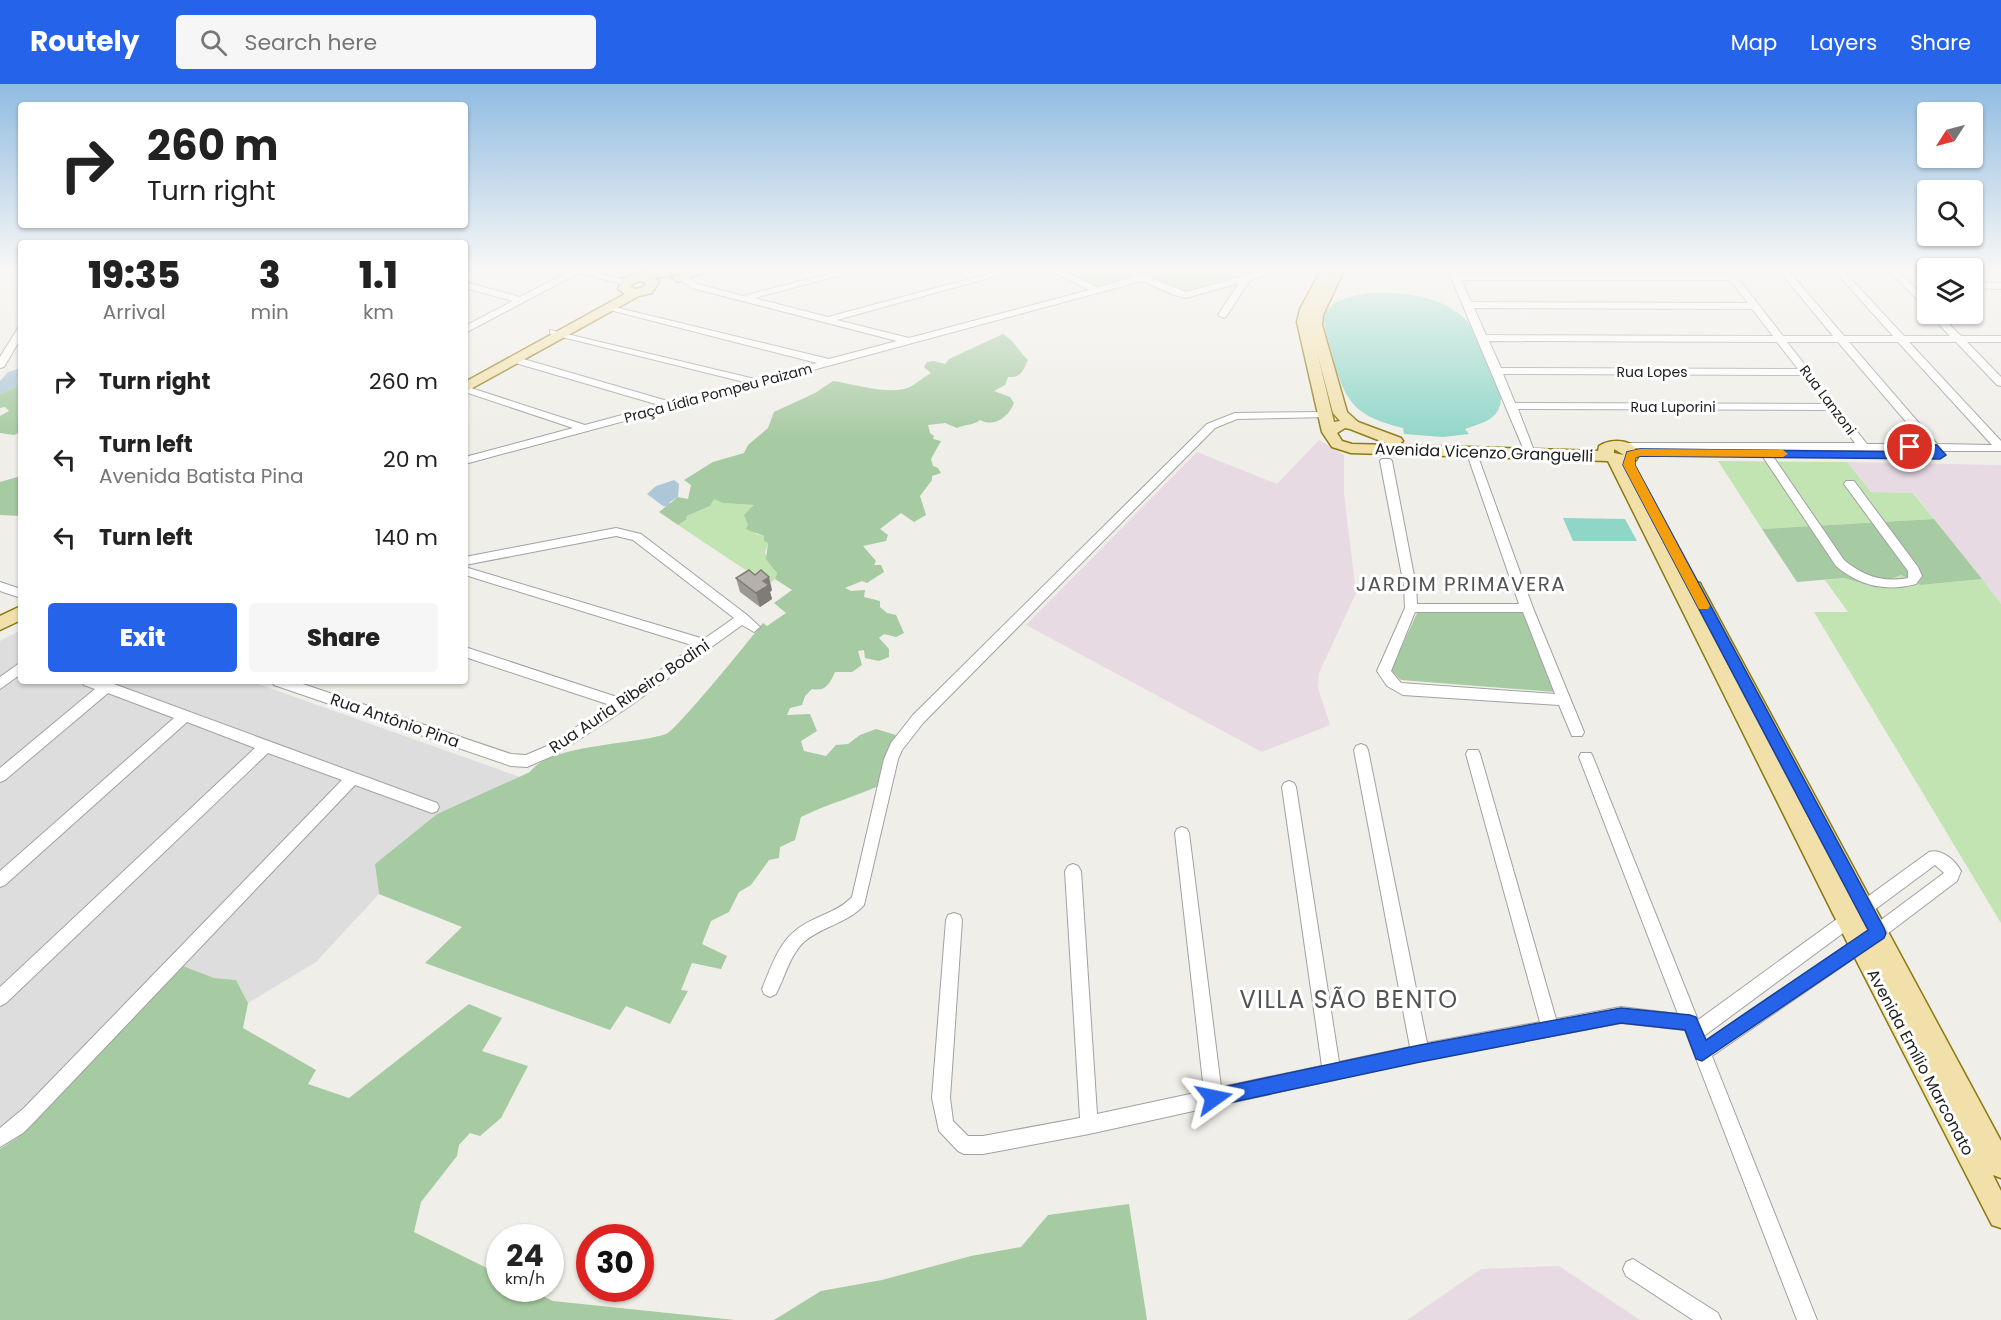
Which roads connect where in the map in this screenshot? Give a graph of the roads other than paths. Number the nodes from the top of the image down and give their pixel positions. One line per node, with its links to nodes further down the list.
1 (569, 326): 13 (main road)
2 (572, 326): 13 (main road)
3 (682, 326): 23 (street)
4 (854, 326): 21 (street)
5 (966, 326): 21 (street, Praça Lídia Pompeu Paizam)
6 (1304, 326): 35 (main road)
7 (1316, 326): 36 (main road)
8 (1477, 326): 15 (street)
9 (1771, 326): 16 (street, Rua Lanzoni)
10 (1830, 326): 17 (street)
11 (1889, 326): 18 (street)
12 (1945, 326): 19 (street)
13 (558, 333): 22 (main road); 27 (main road); 28 (street)
14 (18, 335): 24 (street)
15 (1483, 338): 16 (street); 25 (street)
16 (1781, 339): 17 (street); 26 (street, Rua Lanzoni)
17 (1841, 339): 18 (street); 45 (street)
18 (1901, 339): 19 (street); 43 (street)
19 (1958, 339): 20 (street); 29 (street)
20 (2001, 339)
21 (910, 341): 23 (street, Praça Lídia Pompeu Paizam)
22 (516, 360): 30 (main road); 32 (street)
23 (829, 363): 28 (street, Praça Lídia Pompeu Paizam)
24 (0, 365)
25 (1497, 371): 26 (street, Rua Lopes); 33 (street)
26 (1807, 372): 34 (street, Rua Lanzoni)
27 (468, 378)
28 (756, 382): 32 (street, Praça Lídia Pompeu Paizam)
29 (2001, 383)
30 (468, 386)
31 (468, 389): 37 (street)
32 (672, 405): 37 (street, Praça Lídia Pompeu Paizam)
33 (1511, 406): 34 (street, Rua Luporini); 42 (street)
34 (1835, 408): 40 (street, Rua Lanzoni)
35 (1324, 415): 38 (main road); 92 (street)
36 (1352, 424): 38 (main road); 39 (main road, Avenida Vicenzo Granguelli)
37 (586, 429): 50 (street, Praça Lídia Pompeu Paizam)
38 (1329, 432): 41 (main road)
39 (1370, 434): 41 (main road); 42 (main road, Avenida Vicenzo Granguelli)
40 (1863, 446): 45 (street, Avenida Vicenzo Granguelli); 47 (street, Avenida Vicenzo Granguelli)
41 (1359, 448): 44 (main road, Avenida Vicenzo Granguelli)
42 (1529, 448): 44 (main road, Avenida Vicenzo Granguelli); 47 (main road, Avenida Vicenzo Granguelli)
43 (2001, 448): 45 (street, Avenida Vicenzo Granguelli)
44 (1471, 451): 59 (street)
45 (1937, 451): 48 (street, Avenida Vicenzo Granguelli); 49 (street, Avenida Vicenzo Granguelli)
46 (468, 452): 50 (street)
47 (1618, 453): 48 (street, Avenida Vicenzo Granguelli); 89 (main road, Avenida Emílio Marconato)
48 (1766, 454): 53 (street)
49 (2001, 456)
50 (481, 457): 51 (street, Praça Lídia Pompeu Paizam)
51 (468, 460)
52 (1386, 461): 58 (street)
53 (1850, 484)
54 (468, 560): 61 (street)
55 (468, 573): 66 (street)
56 (0, 586): 57 (street)
57 (18, 593)
58 (1411, 608): 59 (street); 73 (street)
59 (1527, 608): 73 (street)
60 (18, 614): 62 (main road)
61 (743, 618): 64 (street); 66 (street, Rua Auria Ribeiro Bodini)
62 (0, 624)
63 (18, 625): 65 (main road)
64 (754, 627)
65 (0, 634)
66 (705, 644): 74 (street, Rua Auria Ribeiro Bodini)
67 (468, 653): 74 (street)
68 (18, 669): 69 (street)
69 (0, 684)
70 (97, 684): 72 (street)
71 (288, 684): 81 (street, Rua Antônio Pina)
72 (106, 687): 75 (street); 82 (street)
73 (1563, 700): 76 (street)
74 (622, 704): 81 (street, Rua Auria Ribeiro Bodini)
75 (184, 717): 77 (street); 88 (street)
76 (1577, 732)
77 (265, 747): 83 (street); 93 (street)
78 (1361, 750): 96 (street)
79 (1473, 754): 95 (street)
80 (1586, 757): 94 (street)
81 (511, 760)
82 (0, 776)
83 (353, 778): 85 (street); 101 (street)
84 (1289, 787): 98 (street)
85 (432, 807)
86 (1182, 833): 99 (street)
87 (1073, 871): 100 (street)
88 (0, 880)
89 (1855, 914): 91 (main road, Avenida Emílio Marconato); 91 (street); 94 (street)
90 (954, 920): 100 (street)
91 (1869, 939): 97 (street); 102 (main road, Avenida Emílio Marconato); 103 (main road, Avenida Emílio Marconato)
92 (770, 989)
93 (0, 998)
94 (1692, 1028): 95 (street); 97 (street)
95 (1550, 1029): 96 (street)
96 (1420, 1053): 98 (street)
97 (1702, 1053): 106 (street)
98 (1332, 1072): 99 (street)
99 (1214, 1098): 100 (street)
100 (1089, 1125)
101 (0, 1138)
102 (2001, 1166)
103 (2001, 1216)
104 (1634, 1269): 105 (street)
105 (1711, 1320)
106 (1807, 1320)

